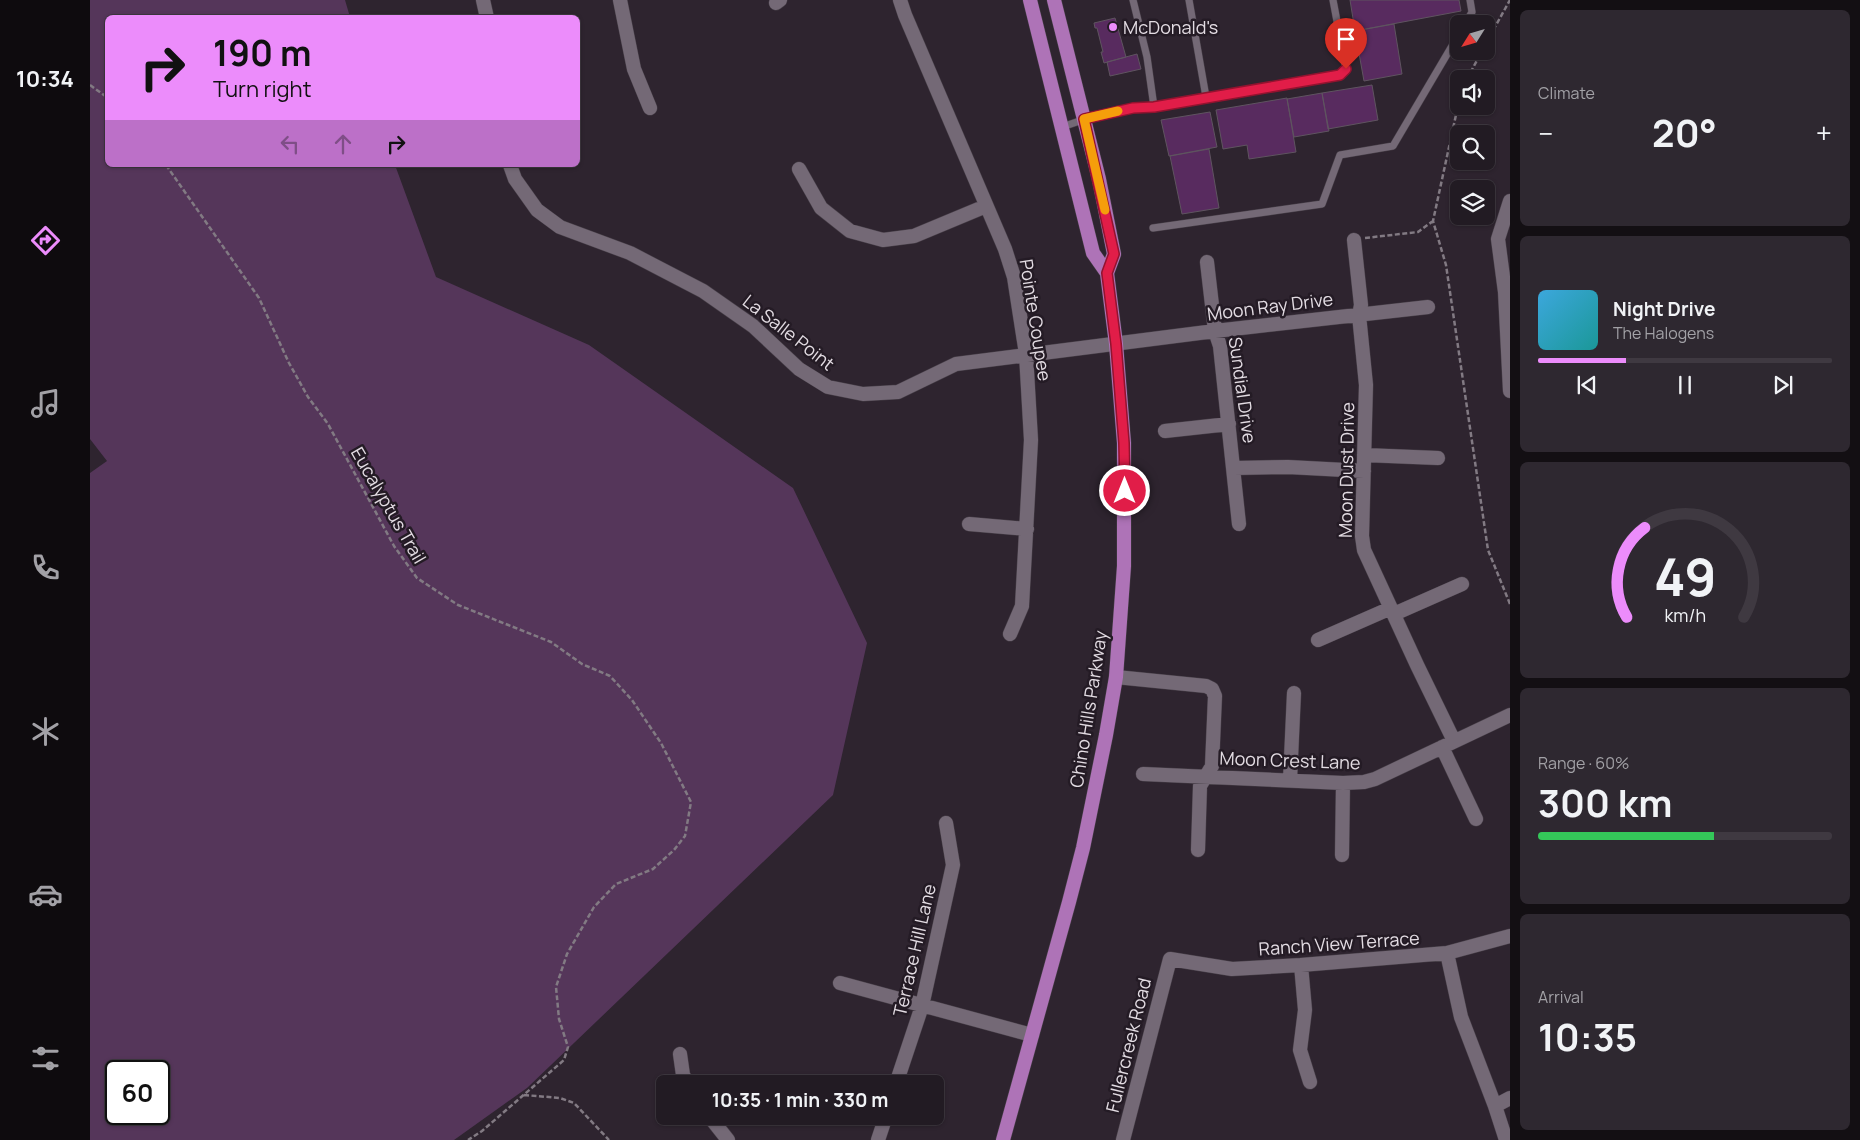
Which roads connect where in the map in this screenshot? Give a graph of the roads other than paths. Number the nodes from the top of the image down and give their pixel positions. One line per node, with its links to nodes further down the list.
1 (483, 0): 10 (street)
2 (620, 0): 15 (street)
3 (900, 0): 21 (street, Pointe Coupee)
4 (1030, 0): 17 (main road, Chino Hills Parkway)
5 (1054, 0): 16 (main road, Chino Hills Parkway)
6 (1133, 0): 14 (lane)
7 (1189, 0): 13 (lane)
8 (1333, 0): 13 (lane)
9 (1470, 0): 11 (lane)
10 (487, 15)
11 (1470, 15)
12 (1450, 49): 22 (lane)
13 (1206, 98): 14 (lane)
14 (1154, 107): 16 (lane)
15 (650, 108)
16 (1084, 119): 17 (lane); 25 (main road, Chino Hills Parkway)
17 (1062, 127): 25 (main road, Chino Hills Parkway)
18 (511, 167): 30 (street, La Salle Point)
19 (799, 169): 21 (street)
20 (1510, 201): 31 (street)
21 (986, 206): 30 (street, Pointe Coupee)
22 (1153, 228)
23 (1354, 240): 27 (street, Moon Dust Drive)
24 (1208, 262): 28 (street, Sundial Drive)
25 (1107, 273): 29 (main road, Chino Hills Parkway)
26 (1428, 307): 27 (street, Moon Ray Drive)
27 (1359, 315): 28 (street, Moon Ray Drive); 34 (street, Moon Dust Drive)
28 (1215, 331): 29 (street, Moon Ray Drive); 32 (street, Sundial Drive)
29 (1116, 344): 30 (street, La Salle Point); 45 (main road, Chino Hills Parkway)
30 (1026, 354): 40 (street, Pointe Coupee)
31 (1510, 391)
32 (1228, 424): 33 (street); 36 (street, Sundial Drive)
33 (1165, 431)
34 (1364, 455): 35 (street); 37 (street, Moon Dust Drive)
35 (1438, 458)
36 (1234, 468): 37 (street); 39 (street, Sundial Drive)
37 (1364, 471): 42 (street, Moon Dust Drive)
38 (969, 524): 40 (street)
39 (1239, 524)
40 (1027, 528): 43 (street, Pointe Coupee)
41 (1462, 584): 42 (street)
42 (1393, 611): 44 (street); 48 (street, Moon Dust Drive)
43 (1010, 634)
44 (1318, 640)
45 (1116, 677): 50 (street); 63 (main road, Chino Hills Parkway)
46 (1294, 693): 51 (street)
47 (1510, 715): 48 (street, Moon Crest Lane)
48 (1448, 744): 52 (street, Moon Crest Lane); 53 (street, Moon Dust Drive)
49 (1144, 774): 50 (street, Moon Crest Lane)
50 (1207, 776): 51 (street, Moon Crest Lane); 55 (street)
51 (1290, 780): 52 (street, Moon Crest Lane)
52 (1343, 783): 56 (street)
53 (1476, 819)
54 (946, 823): 62 (street, Terrace Hill Lane)
55 (1198, 850)
56 (1342, 855)
57 (1510, 936): 58 (street, Ranch View Terrace)
58 (1447, 953): 60 (street, Ranch View Terrace); 69 (street)
59 (1170, 959): 60 (street, Ranch View Terrace); 75 (street, Fullercreek Road)
60 (1301, 966): 67 (street)
61 (840, 983): 62 (street)
62 (922, 1006): 63 (street); 66 (street, Terrace Hill Lane)
63 (1032, 1036): 74 (main road, Chino Hills Parkway)
64 (680, 1054): 65 (street)
65 (683, 1075)
66 (899, 1075)
67 (1310, 1082)
68 (1510, 1098): 69 (street)
69 (1496, 1106): 76 (street)
70 (716, 1125): 72 (street)
71 (883, 1125): 73 (street)
72 (728, 1140)
73 (878, 1140)
74 (1003, 1140)
75 (1123, 1140)
76 (1506, 1140)

